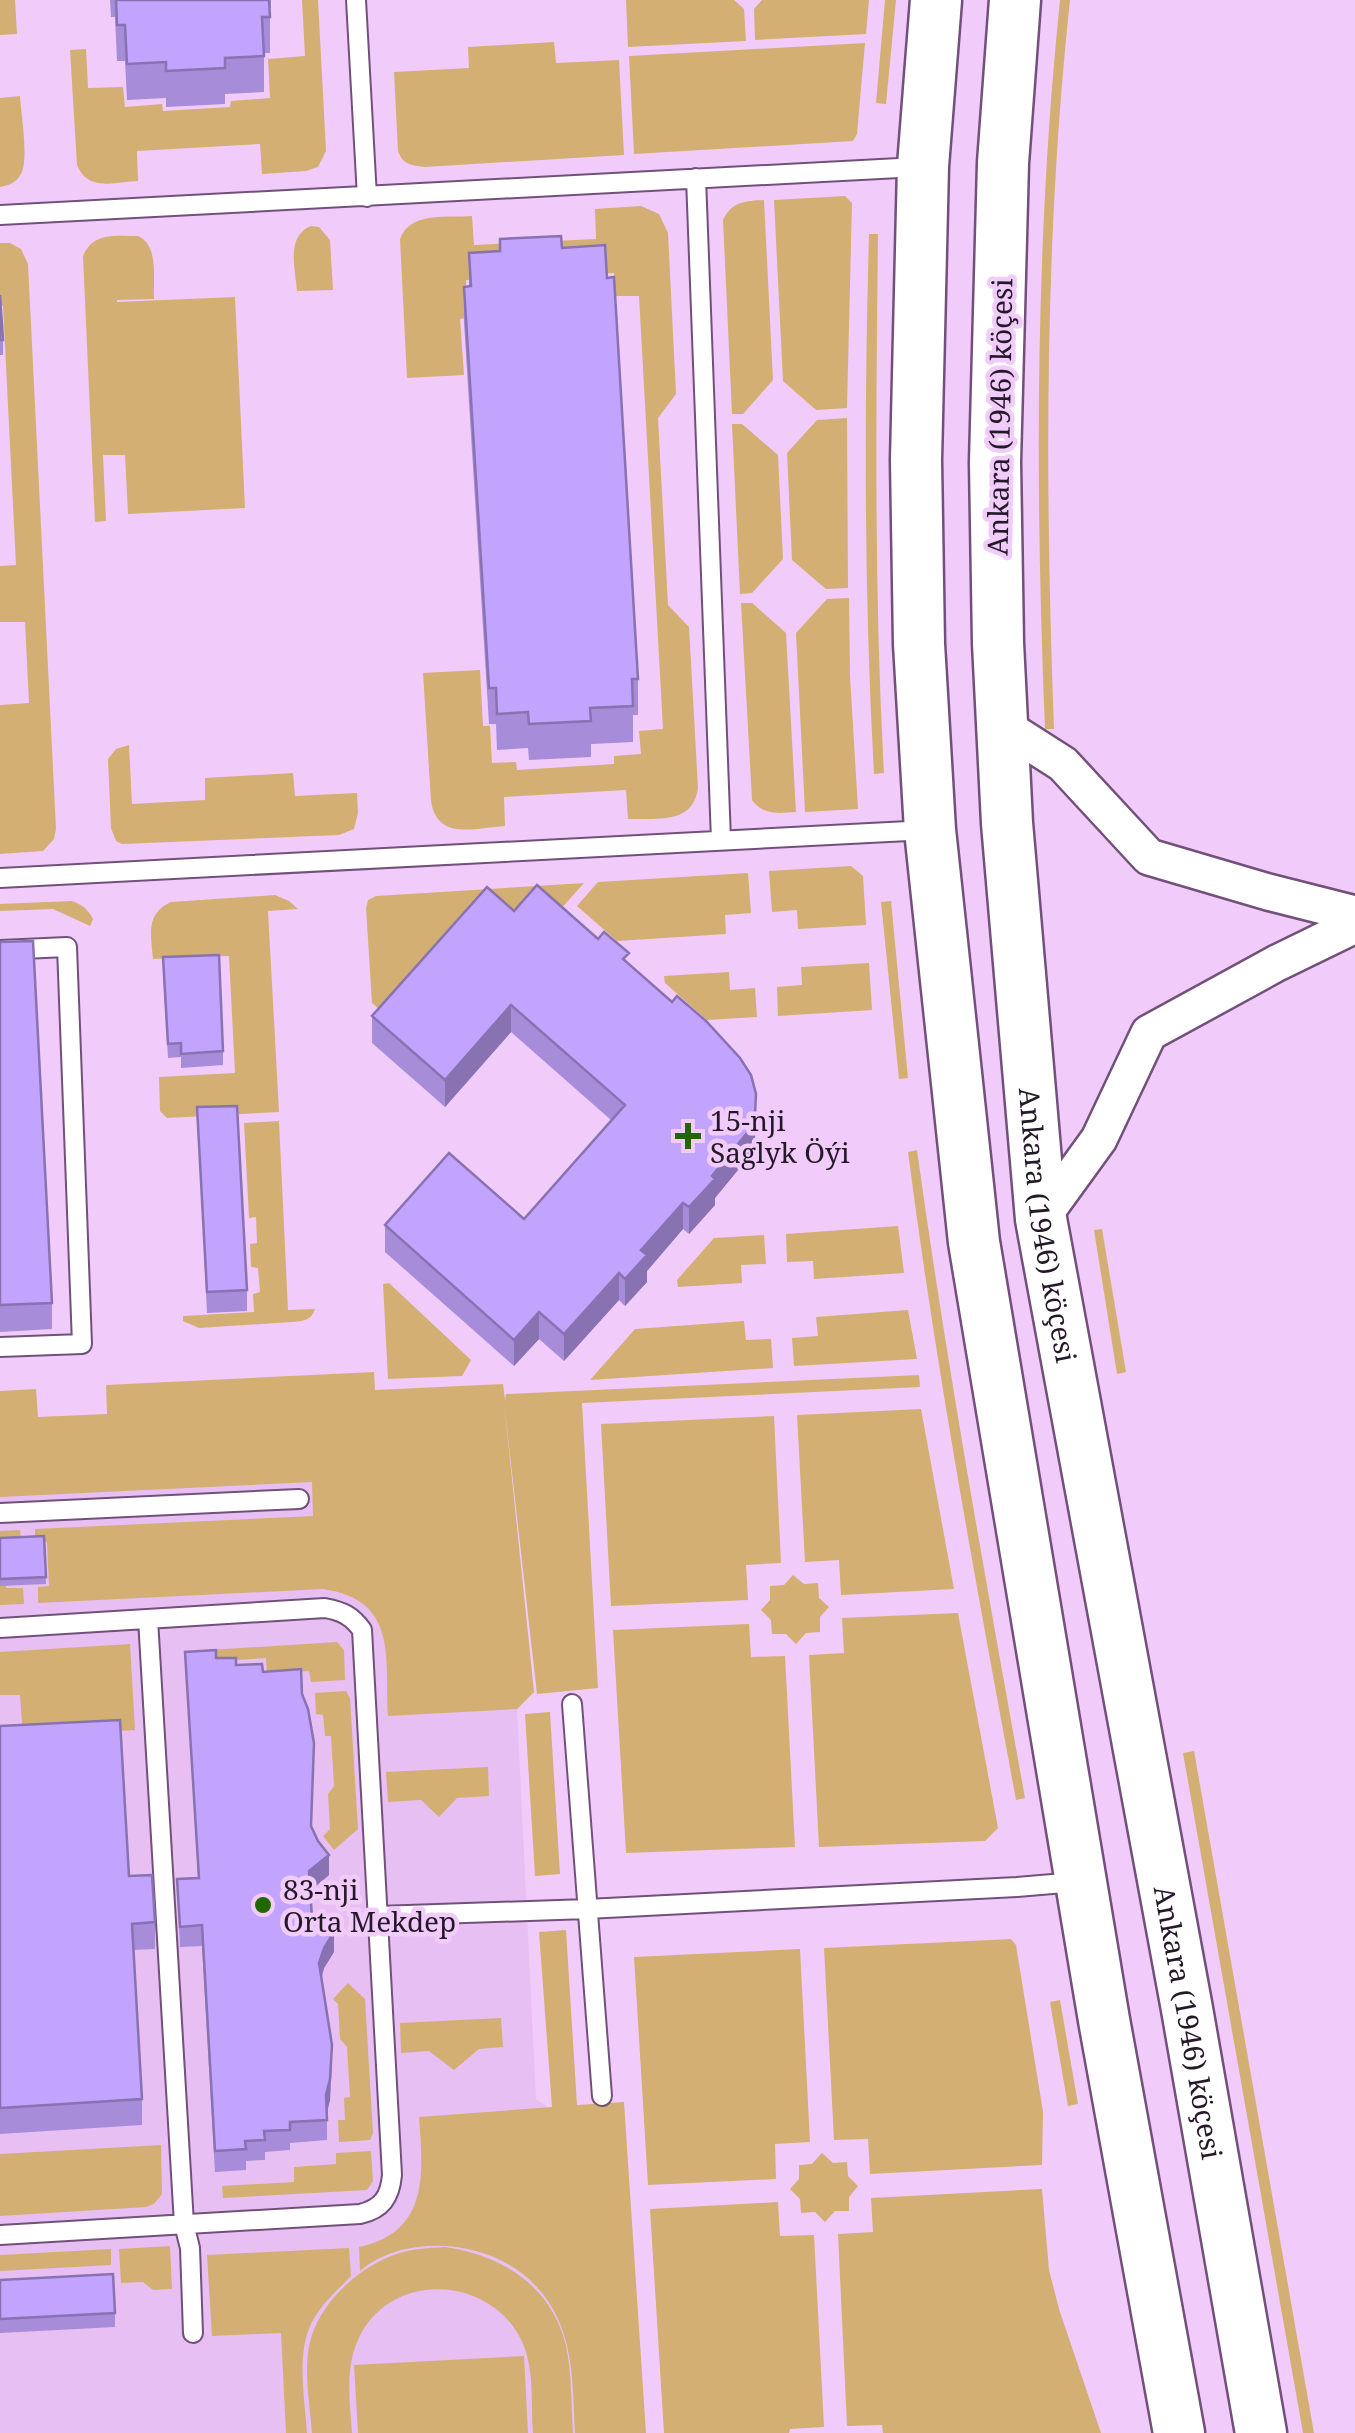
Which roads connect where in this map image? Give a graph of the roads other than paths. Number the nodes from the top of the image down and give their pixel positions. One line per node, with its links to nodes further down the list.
1 (356, 0): 2 (lane); 7 (lane)
2 (366, 0)
3 (936, 0): 5 (main road)
4 (1014, 0): 9 (main road, Ankara (1946) köçesi)
5 (923, 166): 6 (lane); 10 (main road)
6 (696, 178): 7 (lane); 11 (lane)
7 (367, 197): 8 (lane)
8 (0, 215)
9 (1002, 725): 13 (street); 16 (main road, Ankara (1946) köçesi)
10 (930, 830): 11 (lane); 23 (main road)
11 (722, 840): 12 (lane)
12 (0, 878)
13 (1355, 914)
14 (1355, 924): 16 (street)
15 (0, 950): 17 (lane)
16 (1041, 1219): 31 (main road, Ankara (1946) köçesi)
17 (0, 1347)
18 (299, 1499): 19 (lane)
19 (0, 1513)
20 (148, 1619): 21 (lane); 25 (lane); 27 (lane)
21 (0, 1628)
22 (572, 1704): 24 (lane)
23 (1081, 1881): 24 (lane); 30 (main road)
24 (587, 1909): 25 (lane); 26 (lane)
25 (378, 1916): 27 (lane)
26 (602, 2096)
27 (184, 2224): 28 (lane); 29 (lane)
28 (0, 2235)
29 (193, 2333)
30 (1179, 2433)
31 (1261, 2433)

